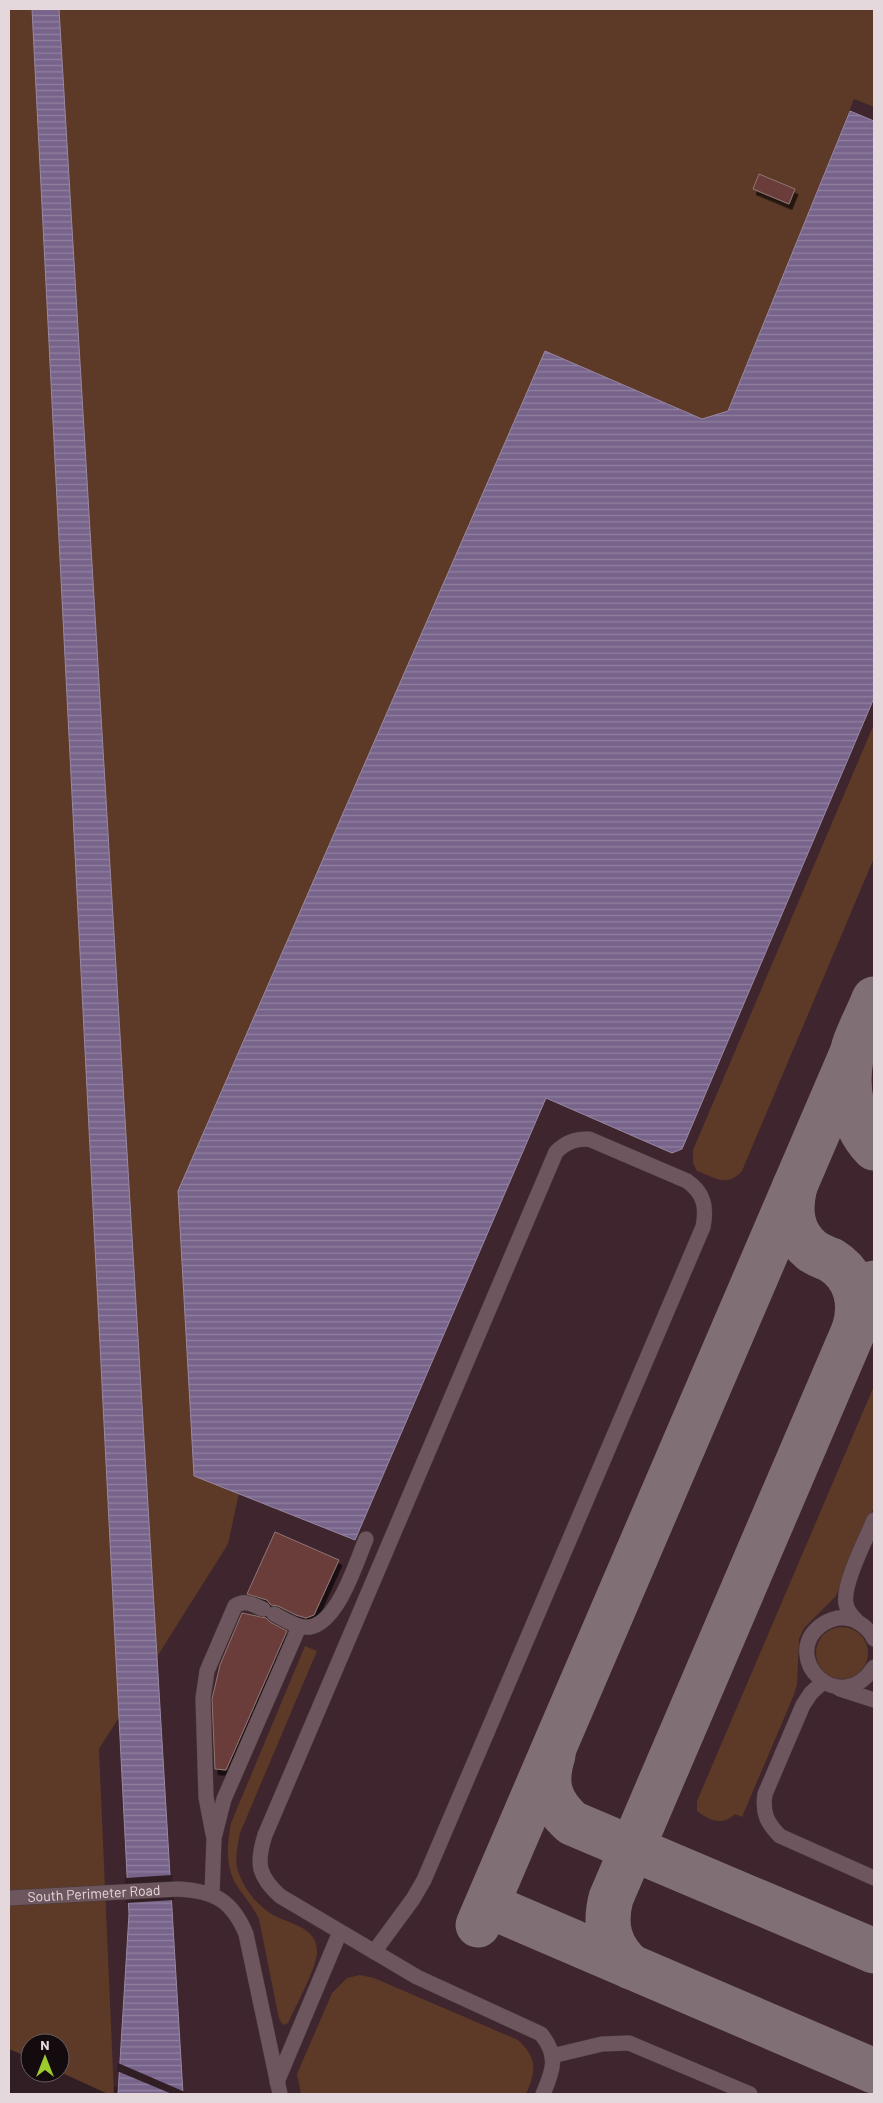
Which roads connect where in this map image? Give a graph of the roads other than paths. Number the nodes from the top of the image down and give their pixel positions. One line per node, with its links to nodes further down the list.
1 (874, 1520): 4 (lane)
2 (366, 1539): 3 (lane)
3 (299, 1627): 9 (lane); 9 (lane)
4 (865, 1627): 5 (lane); 7 (lane)
5 (874, 1639)
6 (874, 1667): 7 (lane)
7 (828, 1685): 8 (lane); 10 (lane)
8 (874, 1700)
9 (214, 1838): 11 (lane)
10 (874, 1878)
11 (212, 1894): 12 (lane, South Perimeter Road); 16 (lane)
12 (9, 1898)
13 (340, 1932): 14 (lane); 14 (lane); 16 (lane)
14 (374, 1952): 15 (lane)
15 (552, 2056): 17 (lane); 18 (lane)
16 (279, 2088)
17 (543, 2094)
18 (750, 2094)

